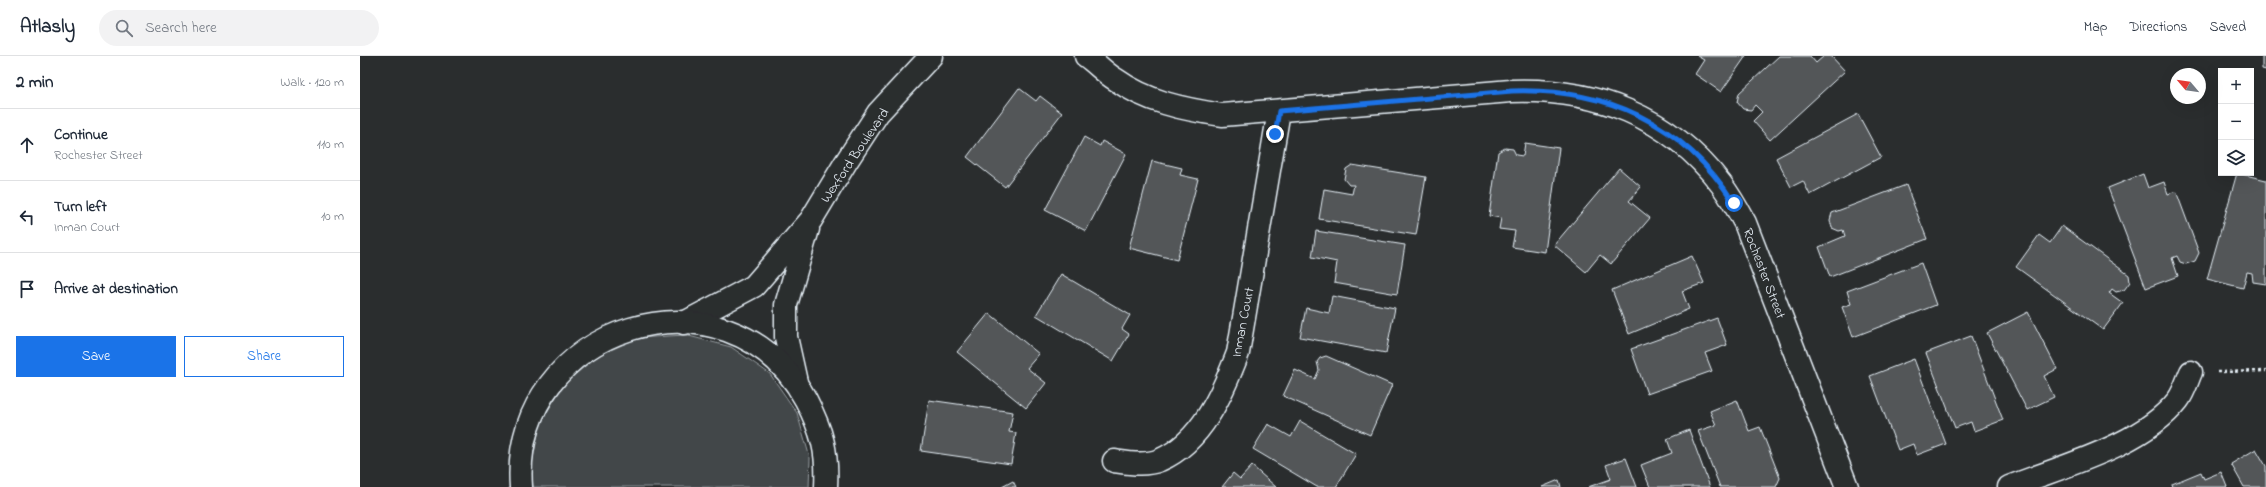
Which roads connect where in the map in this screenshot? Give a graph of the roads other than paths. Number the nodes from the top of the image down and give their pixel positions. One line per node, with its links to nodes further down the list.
1 (931, 56): 4 (street, Wexford Boulevard)
2 (1086, 56): 3 (street, Rochester Street)
3 (1279, 111): 8 (street, Inman Court); 11 (street, Rochester Street)
4 (811, 220): 5 (street, Wexford Boulevard); 7 (street, Wexford Boulevard)
5 (684, 323): 7 (street); 9 (street)
6 (2191, 372): 12 (street)
7 (796, 382): 10 (street)
8 (1114, 461)
9 (521, 487)
10 (826, 487)
11 (1847, 487)
12 (2009, 487)

